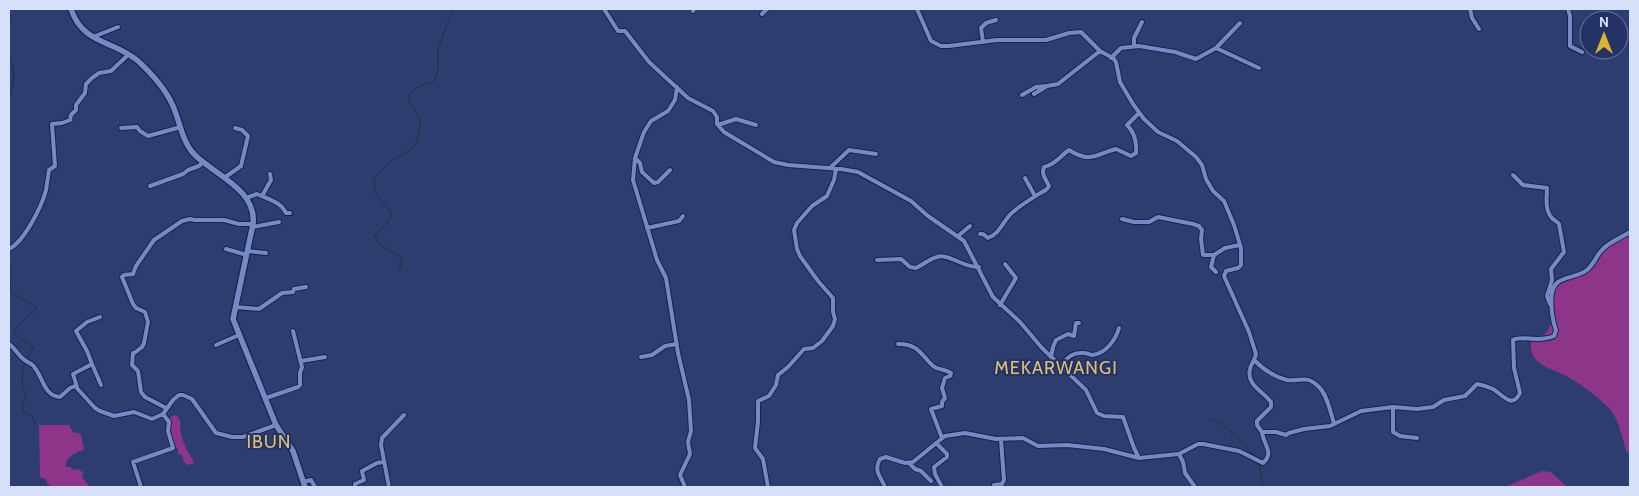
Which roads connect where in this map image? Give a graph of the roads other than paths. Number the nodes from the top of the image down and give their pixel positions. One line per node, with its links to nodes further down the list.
1 (71, 9): 13 (main road)
2 (604, 9): 23 (street)
3 (767, 9): 7 (street)
4 (917, 9): 14 (street)
5 (1470, 9): 12 (street)
6 (1568, 9): 17 (street)
7 (762, 14)
8 (996, 20): 14 (street)
9 (1142, 22): 15 (street)
10 (1240, 23): 16 (street)
11 (118, 28): 13 (street)
12 (1479, 29)
13 (93, 37): 19 (main road)
14 (982, 42): 18 (street)
15 (1134, 46): 16 (street); 20 (street)
16 (1216, 48): 21 (street)
17 (1579, 50)
18 (1100, 51): 20 (street); 22 (street)
19 (128, 55): 29 (main road); 57 (street)
20 (1111, 58): 26 (street)
21 (1259, 68)
22 (1047, 86): 24 (street); 25 (street)
23 (677, 88): 27 (street); 33 (street)
24 (1034, 94)
25 (1022, 95)
26 (1140, 113): 44 (street); 56 (street)
27 (718, 125): 28 (street); 35 (street)
28 (756, 126)
29 (181, 127): 30 (street); 34 (main road)
30 (121, 128)
31 (235, 128): 40 (street)
32 (875, 147): 35 (street)
33 (635, 158): 37 (street); 52 (street)
34 (203, 162): 40 (main road); 42 (street)
35 (830, 168): 36 (street)
36 (836, 169): 55 (street); 112 (street)
37 (670, 170)
38 (270, 174): 43 (street)
39 (1513, 175): 69 (street)
40 (224, 178): 45 (main road)
41 (1025, 178): 44 (street)
42 (150, 186)
43 (262, 196): 45 (street); 46 (street)
44 (1035, 196): 54 (street)
45 (246, 198): 50 (main road)
46 (290, 213)
47 (683, 216): 52 (street)
48 (1122, 219): 61 (street)
49 (280, 222): 50 (street)
50 (253, 226): 59 (main road); 90 (street)
51 (970, 226): 55 (street)
52 (648, 228): 76 (street)
53 (1630, 232): 69 (street)
54 (980, 234)
55 (958, 236): 64 (street)
56 (1240, 245): 61 (street); 82 (street)
57 (9, 249)
58 (226, 249): 59 (street)
59 (247, 253): 60 (street); 68 (main road)
60 (266, 253)
61 (1214, 255): 65 (street)
62 (877, 260): 64 (street)
63 (1005, 264): 67 (street)
64 (979, 267): 67 (street)
65 (1216, 272)
66 (306, 287): 68 (street)
67 (1000, 305): 81 (street)
68 (235, 307): 74 (main road)
69 (1552, 307): 89 (street)
70 (100, 317): 84 (street)
71 (1079, 323): 81 (street)
72 (1120, 328): 85 (street)
73 (294, 332): 83 (street)
74 (239, 335): 78 (street); 88 (main road)
75 (9, 344): 87 (street)
76 (677, 344): 80 (street); 111 (street)
77 (898, 344): 96 (street)
78 (216, 345)
79 (325, 357): 83 (street)
80 (641, 357)
81 (1051, 357): 85 (street)
82 (1254, 360): 93 (street); 95 (street)
83 (301, 361): 88 (street)
84 (92, 364): 86 (street); 87 (street)
85 (1061, 365): 101 (street)
86 (101, 385)
87 (77, 387): 91 (street)
88 (266, 398): 94 (main road)
89 (1393, 407): 93 (street); 97 (street)
90 (166, 408): 91 (street); 94 (street)
91 (163, 414): 107 (street)
92 (404, 414): 102 (street)
93 (1334, 423): 95 (street)
94 (276, 425): 106 (main road)
95 (1262, 432): 100 (street)
96 (942, 438): 98 (street); 99 (street)
97 (1417, 438)
98 (1001, 440): 101 (street); 105 (street)
99 (936, 444): 103 (street); 114 (street)
100 (1179, 454): 101 (street); 117 (street)
101 (1139, 458)
102 (384, 462): 109 (street); 110 (street)
103 (909, 463): 104 (street); 113 (street)
104 (931, 481)
105 (1004, 482): 115 (street); 116 (street)
106 (304, 485): 108 (street)
107 (141, 487)
108 (315, 487)
109 (355, 487)
110 (389, 487)
111 (685, 487)
112 (768, 487)
113 (885, 487)
114 (942, 487)
115 (994, 487)
116 (1009, 487)
117 (1195, 487)

